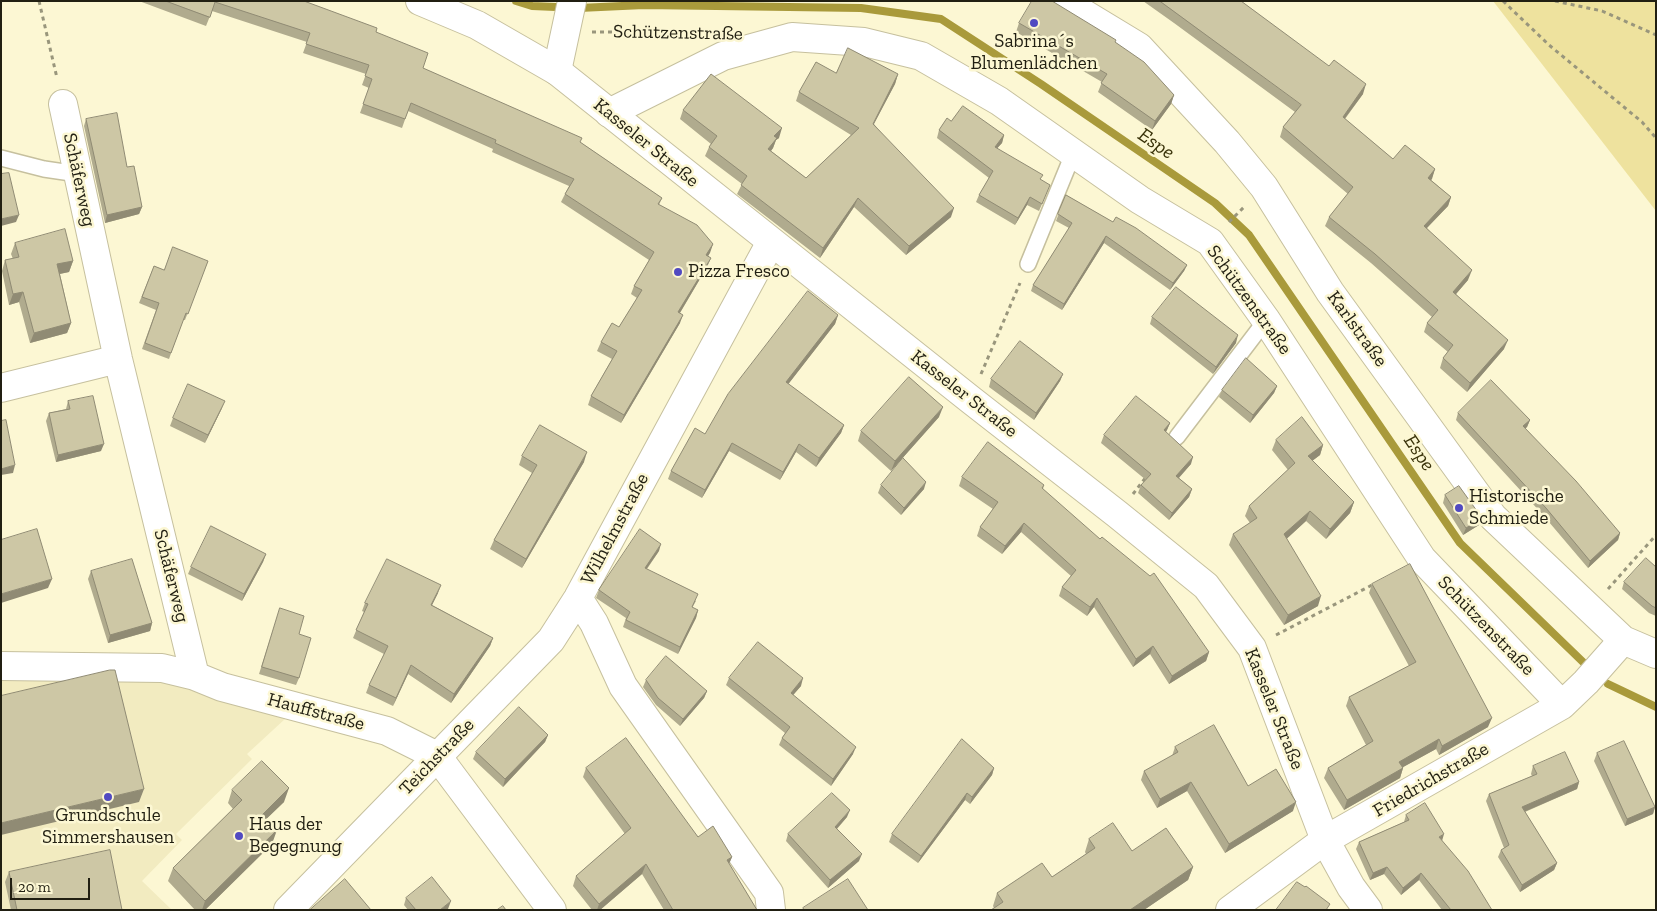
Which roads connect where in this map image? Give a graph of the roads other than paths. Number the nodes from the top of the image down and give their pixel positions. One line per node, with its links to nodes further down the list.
1 (420, 1): 4 (street, Kasseler Straße)
2 (1063, 1): 17 (street, Karlstraße)
3 (568, 19): 4 (street)
4 (557, 71): 6 (street, Kasseler Straße)
5 (63, 104): 9 (street, Schäferweg)
6 (609, 113): 7 (street, Schützenstraße); 10 (street, Kasseler Straße)
7 (1073, 154): 11 (lane); 12 (street, Schützenstraße)
8 (1, 158): 9 (lane)
9 (78, 174): 13 (street, Schäferweg)
10 (771, 242): 16 (street, Wilhelmstraße); 23 (street, Kasseler Straße)
11 (1028, 264)
12 (1266, 320): 15 (lane); 21 (street, Schützenstraße)
13 (118, 359): 14 (street); 20 (street, Schäferweg)
14 (1, 388)
15 (1177, 437)
16 (578, 598): 22 (street, Teichstraße); 26 (street, Wilhelmstraße)
17 (1622, 640): 18 (street, Karlstraße); 21 (street, Friedrichstraße)
18 (1656, 654)
19 (1, 666): 20 (street, Hauffstraße)
20 (195, 676): 22 (street, Hauffstraße)
21 (1562, 705): 23 (street, Friedrichstraße)
22 (437, 756): 24 (street, Teichstraße); 25 (street, Hauffstraße)
23 (1325, 840): 27 (street, Friedrichstraße); 28 (street, Kasseler Straße)
24 (288, 910)
25 (552, 910)
26 (771, 910)
27 (1230, 910)
28 (1368, 910)

